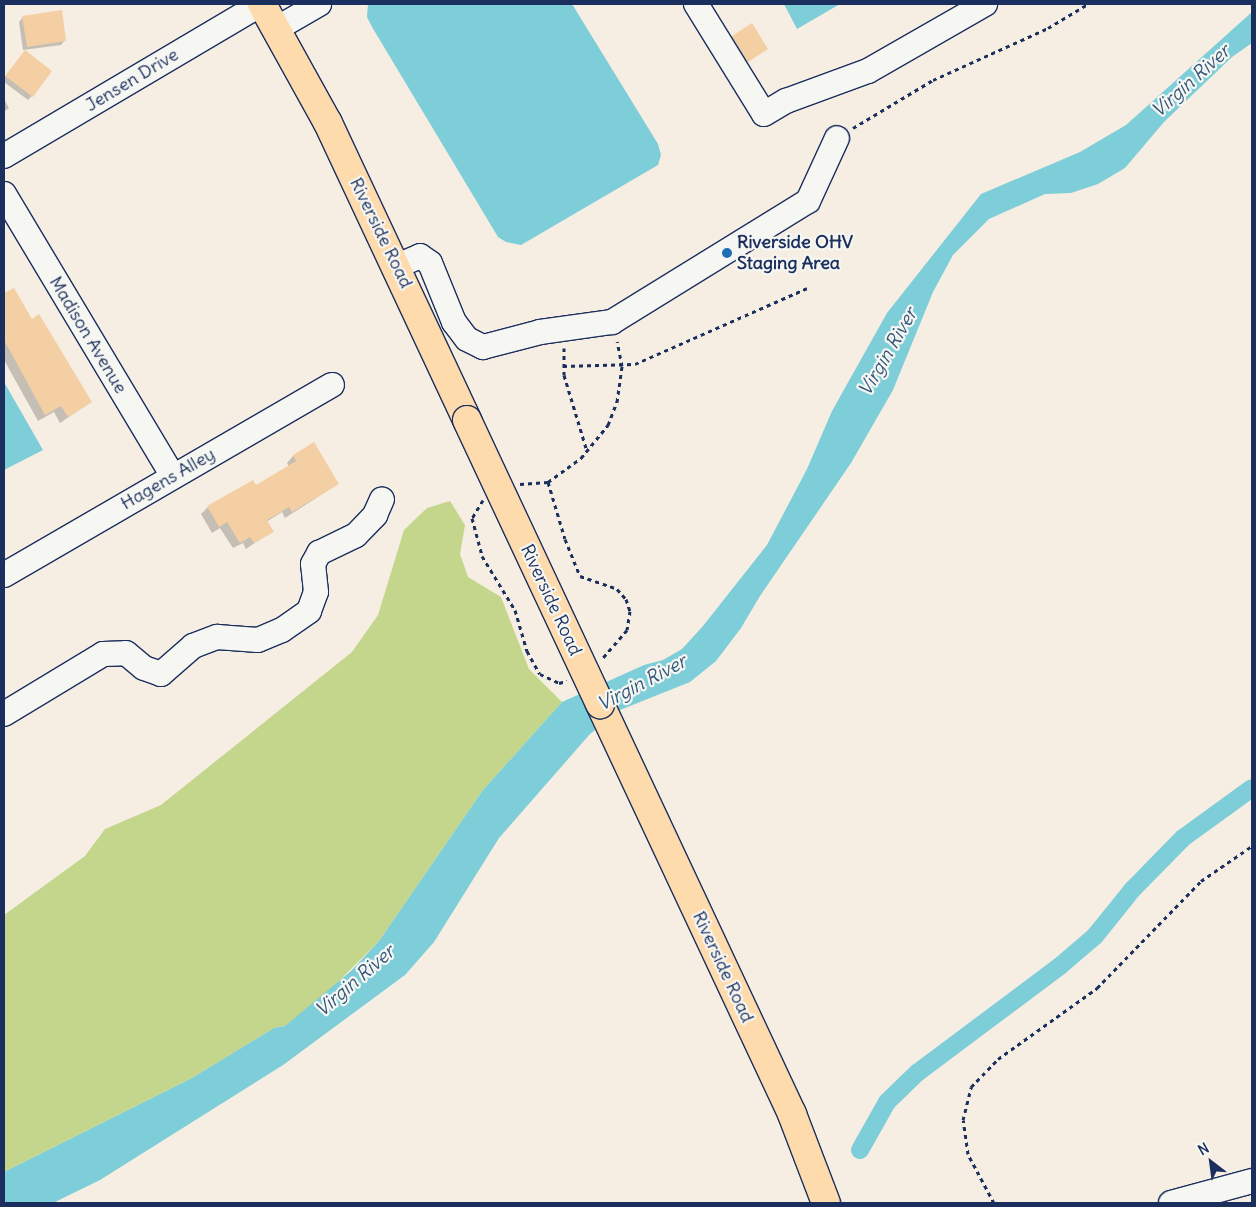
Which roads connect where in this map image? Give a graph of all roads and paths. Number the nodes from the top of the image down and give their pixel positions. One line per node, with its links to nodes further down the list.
1 (261, 4): 6 (main road, Riverside Road); 8 (street, Jensen Drive)
2 (319, 4): 6 (street)
3 (696, 4): 4 (street)
4 (985, 4)
5 (1088, 4): 7 (path)
6 (276, 29): 10 (main road, Riverside Road)
7 (837, 138): 12 (street)
8 (4, 156)
9 (4, 194): 18 (street, Madison Avenue)
10 (397, 266): 13 (street); 25 (main road, Riverside Road, bridge)
11 (807, 288): 15 (path)
12 (612, 322): 13 (street); 15 (path)
13 (564, 328): 14 (path)
14 (563, 366): 15 (path); 17 (path)
15 (622, 366): 17 (path)
16 (332, 385): 18 (street, Hagens Alley)
17 (586, 449): 19 (path)
18 (173, 476): 21 (street, Hagens Alley)
19 (548, 482)
20 (382, 499): 22 (street)
21 (4, 575)
22 (4, 714)
23 (1252, 846): 26 (path)
24 (1252, 1181): 27 (street)
25 (826, 1203)
26 (994, 1203)
27 (1171, 1203)

